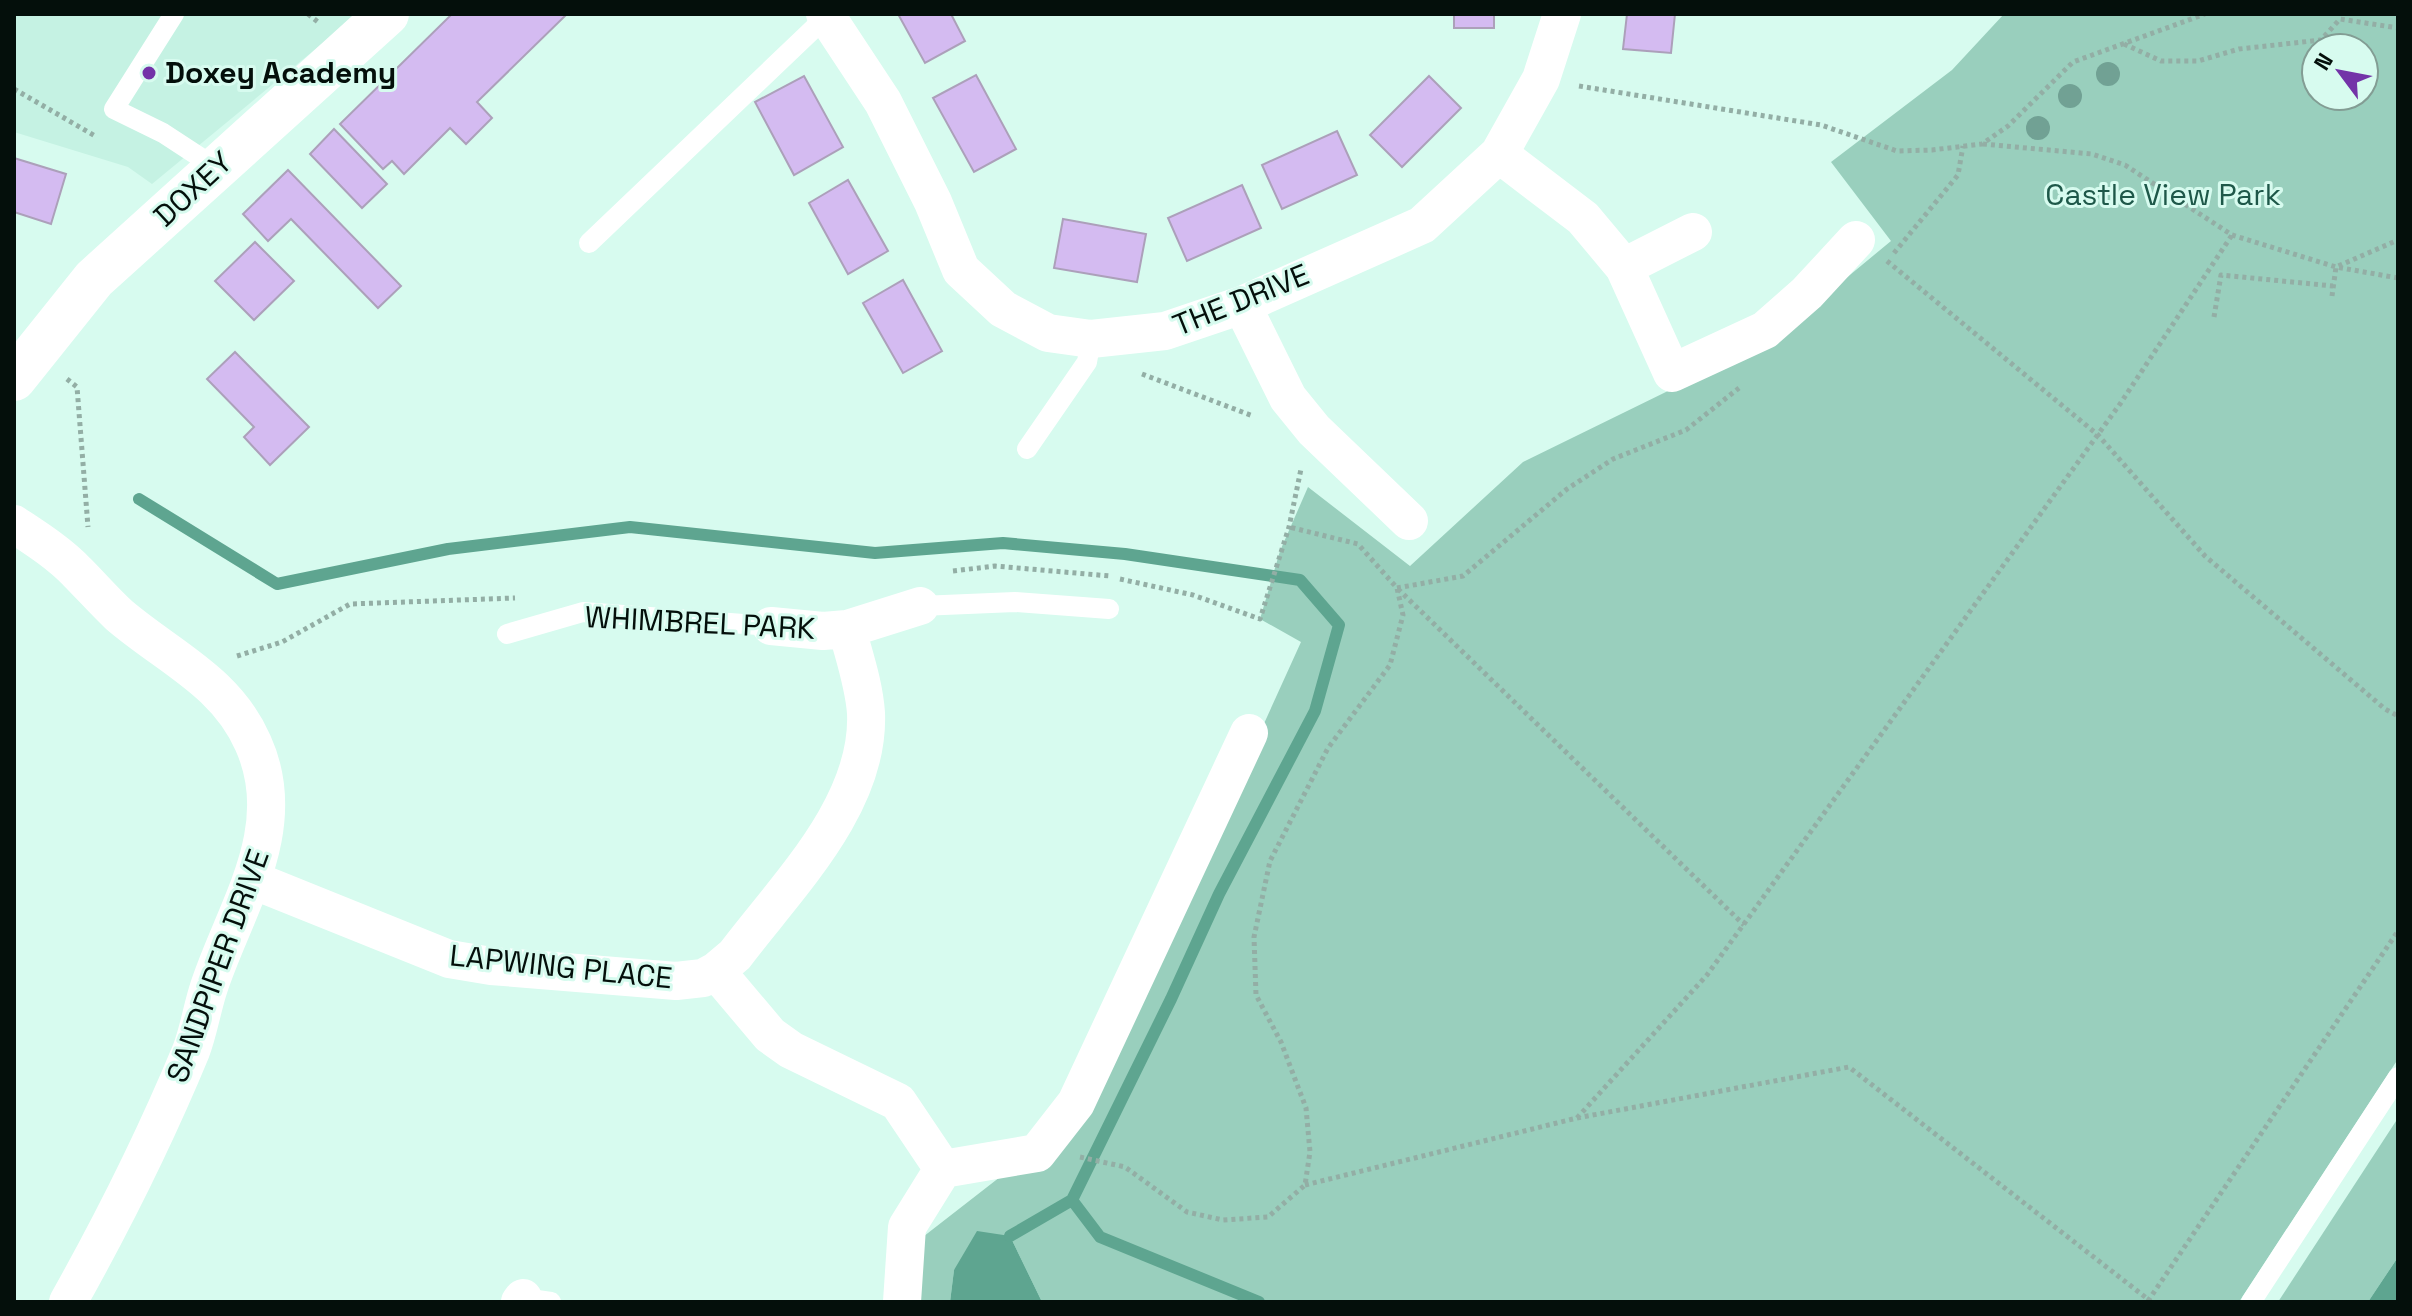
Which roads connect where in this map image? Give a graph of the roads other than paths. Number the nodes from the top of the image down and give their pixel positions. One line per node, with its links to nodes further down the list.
1 (174, 14): 6 (lane)
2 (387, 14): 6 (street, DOXEY)
3 (1562, 14): 5 (street, THE DRIVE)
4 (827, 15): 8 (lane); 12 (street, THE DRIVE)
5 (1499, 154): 10 (street); 11 (street, THE DRIVE)
6 (215, 167): 13 (street, DOXEY)
7 (1693, 232): 10 (street)
8 (589, 243)
9 (1871, 250): 10 (street)
10 (1624, 267)
11 (1242, 305): 12 (street, THE DRIVE); 15 (street)
12 (1089, 350): 14 (lane)
13 (23, 366)
14 (1027, 449)
15 (1409, 521)
16 (14, 524): 23 (street, SANDPIPER DRIVE)
17 (920, 606): 18 (lane, WHIMBREL PARK); 20 (street, WHIMBREL PARK)
18 (1109, 609)
19 (771, 626): 20 (street, WHIMBREL PARK); 21 (lane, WHIMBREL PARK)
20 (847, 629): 24 (street, WHIMBREL PARK)
21 (507, 634)
22 (1249, 733): 26 (street)
23 (253, 880): 24 (street, LAPWING PLACE); 27 (street, SANDPIPER DRIVE)
24 (716, 971): 26 (street, LAPWING PLACE)
25 (2398, 1077): 29 (lane)
26 (943, 1169): 28 (street)
27 (68, 1302)
28 (902, 1302)
29 (2251, 1302)

